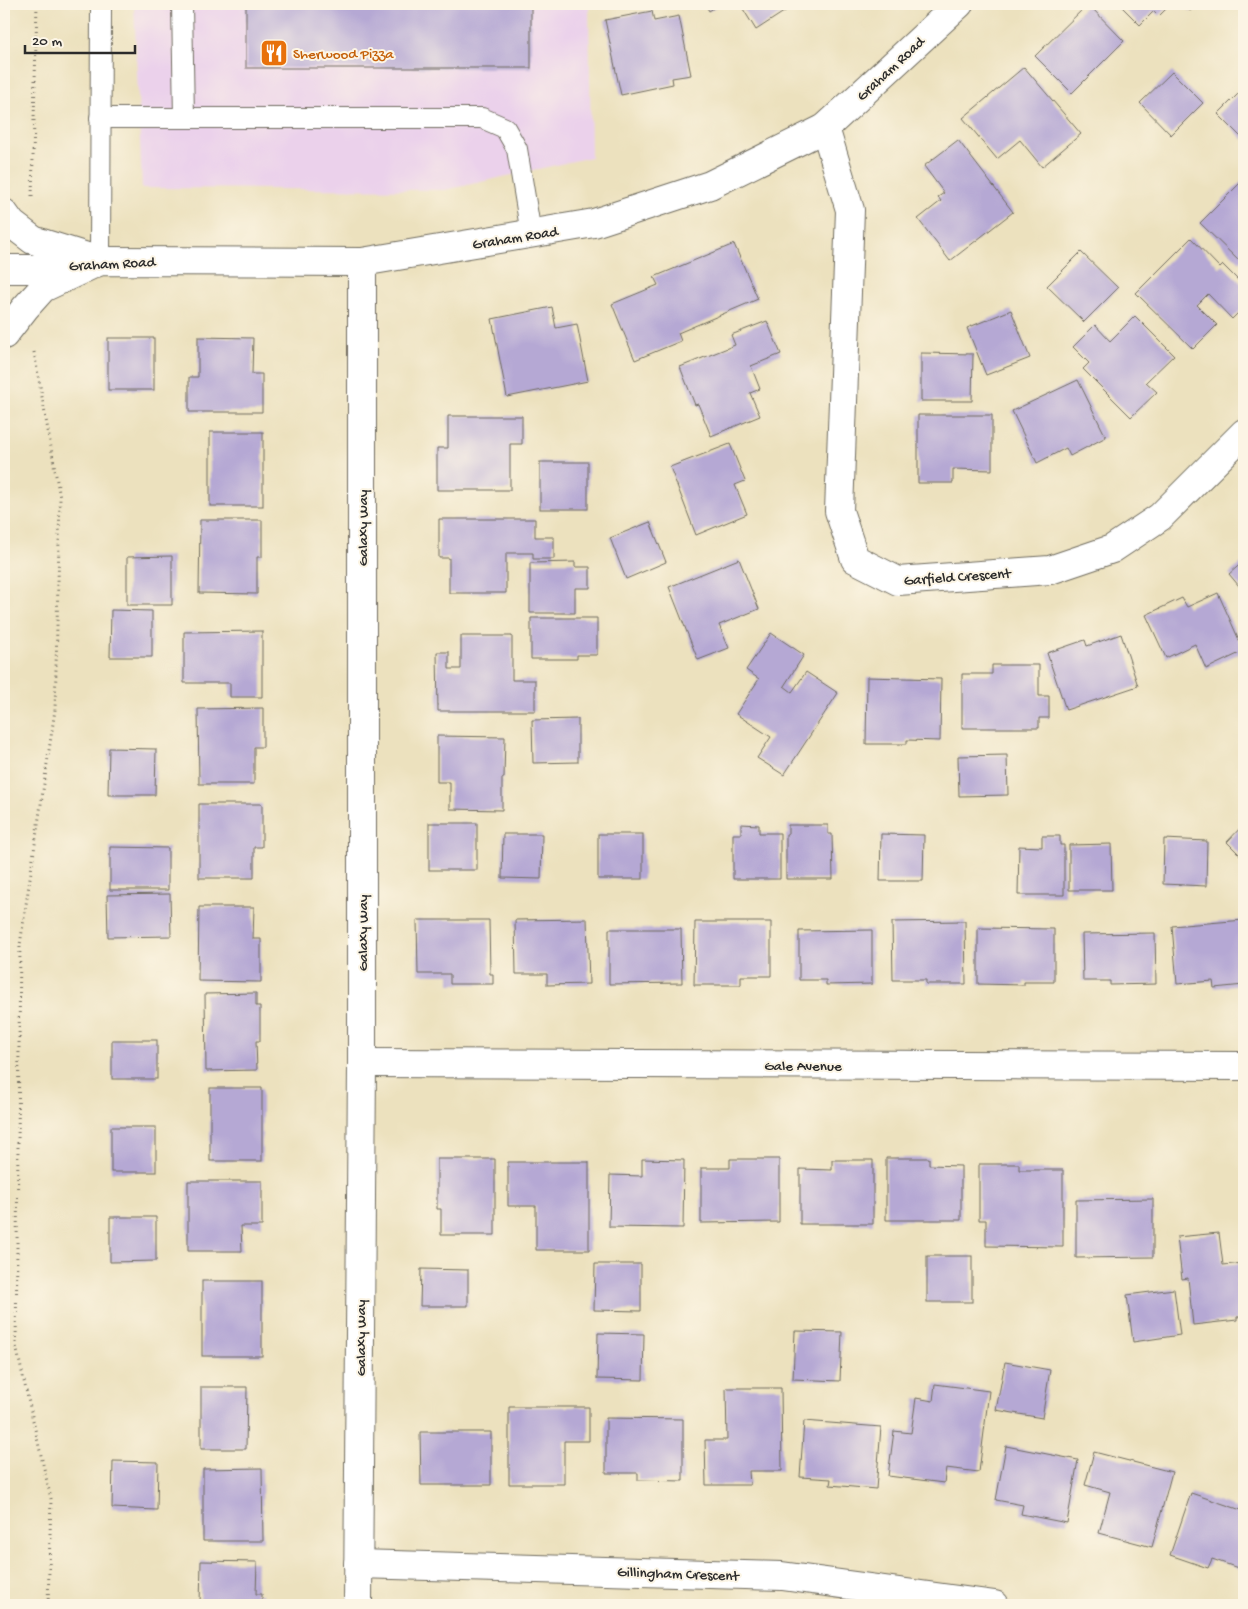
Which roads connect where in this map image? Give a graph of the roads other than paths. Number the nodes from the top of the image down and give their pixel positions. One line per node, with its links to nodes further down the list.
1 (101, 4): 4 (lane)
2 (182, 4): 5 (lane)
3 (959, 4): 6 (street, Graham Road)
4 (100, 118): 5 (lane); 9 (lane)
5 (184, 118): 8 (lane)
6 (825, 128): 8 (street, Graham Road); 13 (street, Garfield Crescent)
7 (4, 213): 9 (street)
8 (531, 234): 10 (street, Graham Road)
9 (100, 261): 10 (street, Graham Road); 11 (street, Graham Road); 12 (street)
10 (362, 262): 14 (street, Galaxy Way)
11 (4, 269)
12 (4, 336)
13 (1244, 433)
14 (362, 1063): 15 (street, Gale Avenue); 16 (street, Galaxy Way)
15 (1244, 1066)
16 (358, 1564): 17 (street, Galaxy Way); 18 (street, Gillingham Crescent)
17 (358, 1605)
18 (995, 1605)

